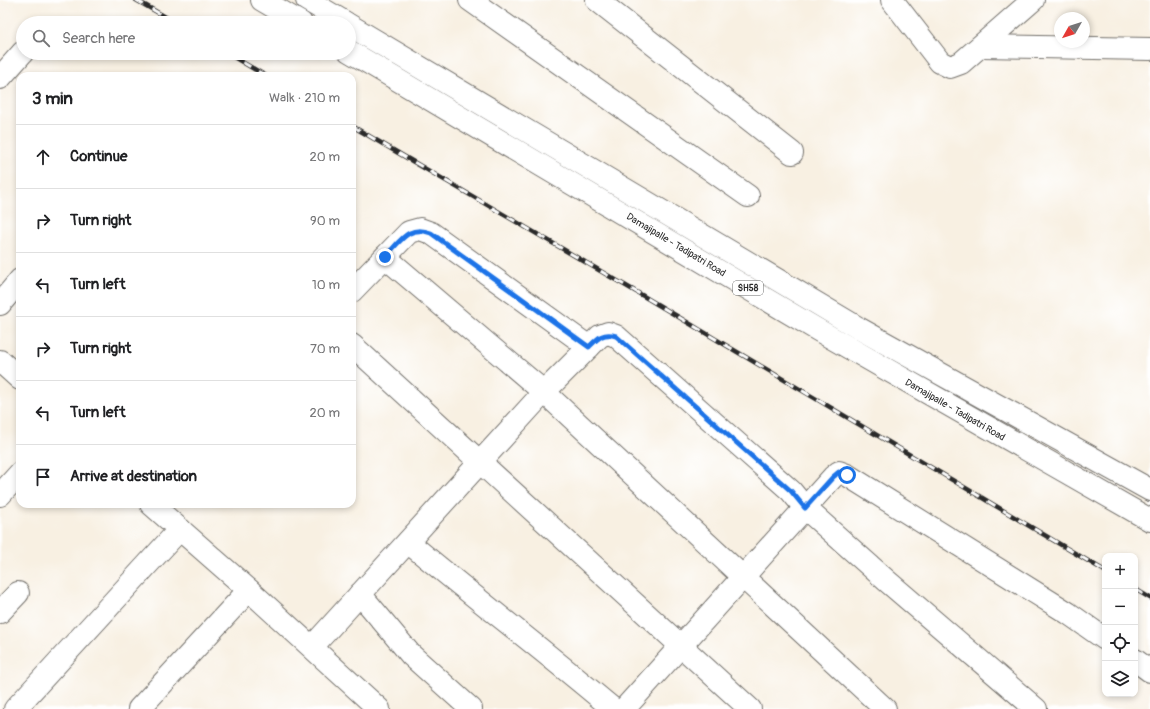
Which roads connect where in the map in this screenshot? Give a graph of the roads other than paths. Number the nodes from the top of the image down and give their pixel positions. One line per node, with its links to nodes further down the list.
1 (262, 0): 7 (street)
2 (307, 0): 8 (street)
3 (470, 0): 16 (street)
4 (598, 0): 15 (street)
5 (892, 0): 10 (street)
6 (1032, 0): 10 (street)
7 (289, 16)
8 (334, 16)
9 (356, 29): 28 (street, SH58)
10 (981, 46): 11 (street)
11 (1150, 49)
12 (356, 55): 32 (street, Damajipalle - Tadipatri Road / SH58)
13 (16, 60): 14 (street)
14 (0, 78)
15 (792, 152)
16 (748, 196)
17 (385, 257): 19 (street); 21 (street); 25 (street)
18 (16, 285): 20 (street)
19 (356, 287)
20 (0, 304)
21 (589, 347): 25 (street); 31 (street)
22 (356, 349): 26 (street)
23 (0, 361): 24 (street)
24 (16, 375)
25 (544, 392): 26 (street); 35 (street)
26 (480, 463): 34 (street); 42 (street)
27 (16, 477): 29 (street)
28 (1150, 490)
29 (0, 495)
30 (161, 508): 33 (street)
31 (805, 508): 35 (street); 40 (street); 53 (street)
32 (1150, 520)
33 (180, 529): 36 (street); 45 (street)
34 (408, 542): 38 (street); 49 (street)
35 (743, 576): 42 (street); 52 (street)
36 (249, 590): 41 (street); 46 (street)
37 (18, 593): 39 (street)
38 (360, 594): 41 (street); 48 (street)
39 (0, 612)
40 (1102, 637)
41 (312, 646): 47 (street)
42 (680, 646): 50 (street); 51 (street)
43 (1136, 661): 44 (street)
44 (1150, 671)
45 (15, 709)
46 (139, 709)
47 (379, 709)
48 (470, 709)
49 (613, 709)
50 (624, 709)
51 (750, 709)
52 (885, 709)
53 (1036, 709)

